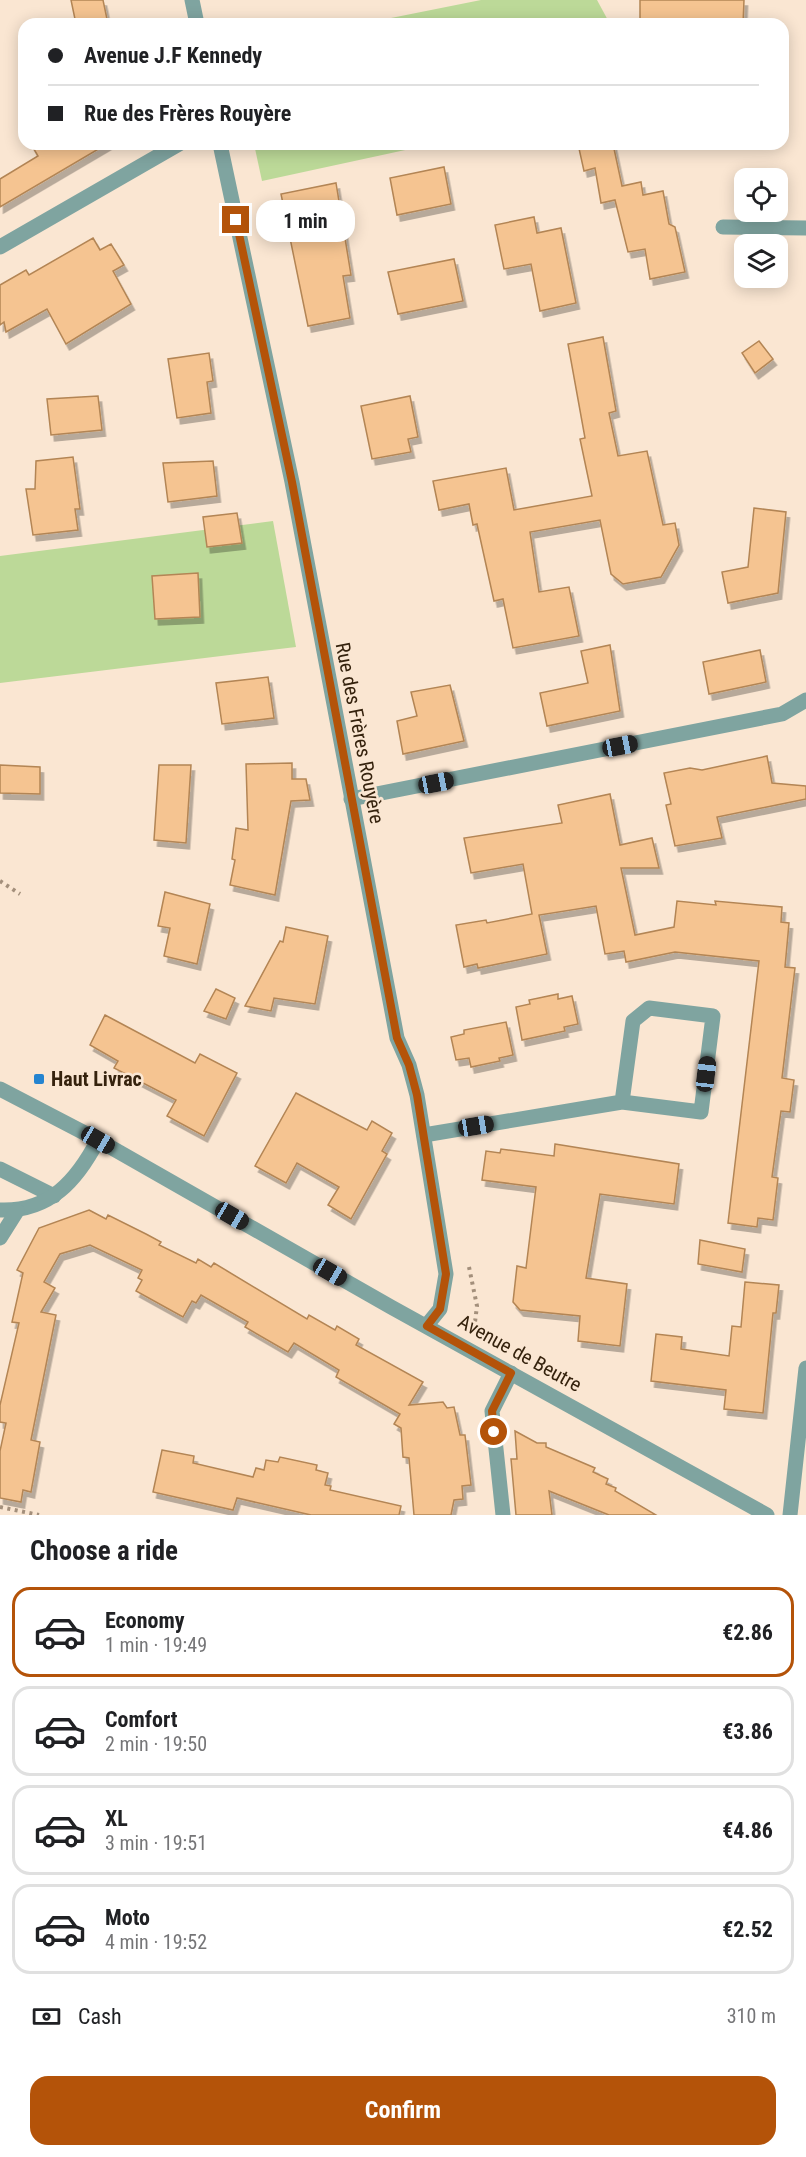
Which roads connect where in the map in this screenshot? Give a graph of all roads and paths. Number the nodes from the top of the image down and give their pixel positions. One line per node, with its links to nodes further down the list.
1 (192, 0): 2 (street)
2 (196, 18)
3 (169, 150): 7 (street)
4 (221, 150): 9 (street, Rue des Frères Rouyère)
5 (723, 227): 6 (street)
6 (806, 228)
7 (0, 247)
8 (806, 700): 9 (street)
9 (351, 799): 14 (street, Rue des Frères Rouyère)
10 (0, 881): 11 (path)
11 (20, 894)
12 (0, 1089): 15 (street, Avenue de Beutre)
13 (622, 1102): 13 (street); 14 (street)
14 (424, 1136): 21 (street, Rue des Frères Rouyère)
15 (98, 1140): 17 (street); 21 (street, Avenue de Beutre)
16 (0, 1169): 17 (street)
17 (54, 1196): 19 (street)
18 (0, 1210): 19 (street)
19 (17, 1211): 20 (street)
20 (0, 1238)
21 (427, 1326): 23 (street, Avenue de Beutre)
22 (806, 1368): 28 (street)
23 (511, 1373): 26 (street); 27 (street, Avenue de Beutre)
24 (0, 1507): 25 (path)
25 (39, 1515)
26 (502, 1515)
27 (767, 1515)
28 (790, 1515)

